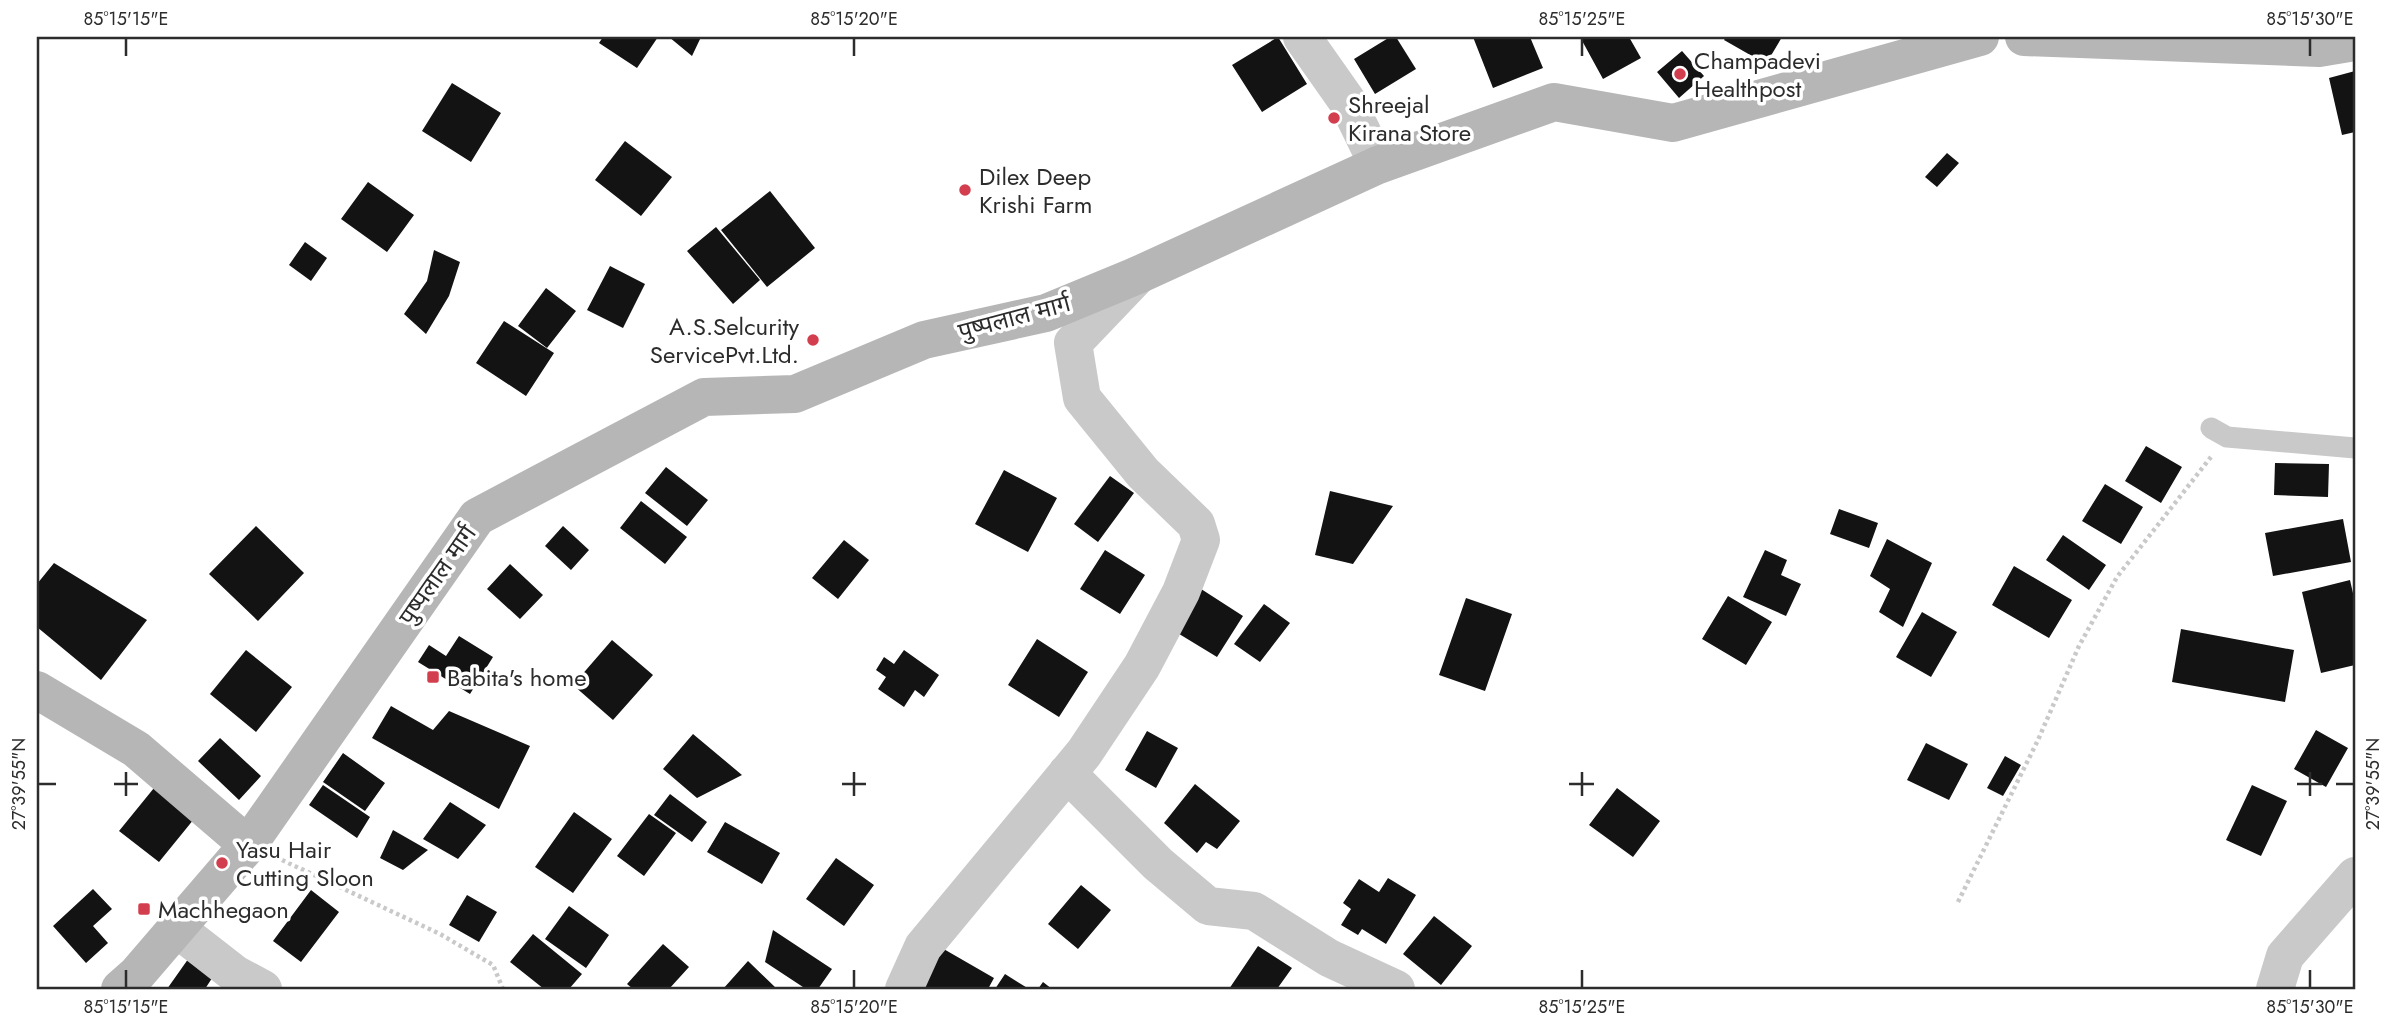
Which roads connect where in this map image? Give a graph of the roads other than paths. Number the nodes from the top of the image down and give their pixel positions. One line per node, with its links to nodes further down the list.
1 (1302, 37): 5 (street)
2 (1980, 37): 5 (street, पुष्पलाल मार्ग)
3 (2024, 37): 4 (street)
4 (2355, 42)
5 (1378, 165): 6 (street, पुष्पलाल मार्ग)
6 (1138, 275): 10 (street); 11 (street, पुष्पलाल मार्ग)
7 (2219, 433): 8 (lane)
8 (2355, 448)
9 (37, 690): 11 (street)
10 (1067, 773): 16 (street); 17 (street)
11 (248, 845): 13 (street, पुष्पलाल मार्ग)
12 (2355, 876): 18 (street)
13 (176, 928): 14 (street, पुष्पलाल मार्ग); 15 (street)
14 (120, 989)
15 (263, 989)
16 (904, 989)
17 (1396, 989)
18 (2275, 989)

